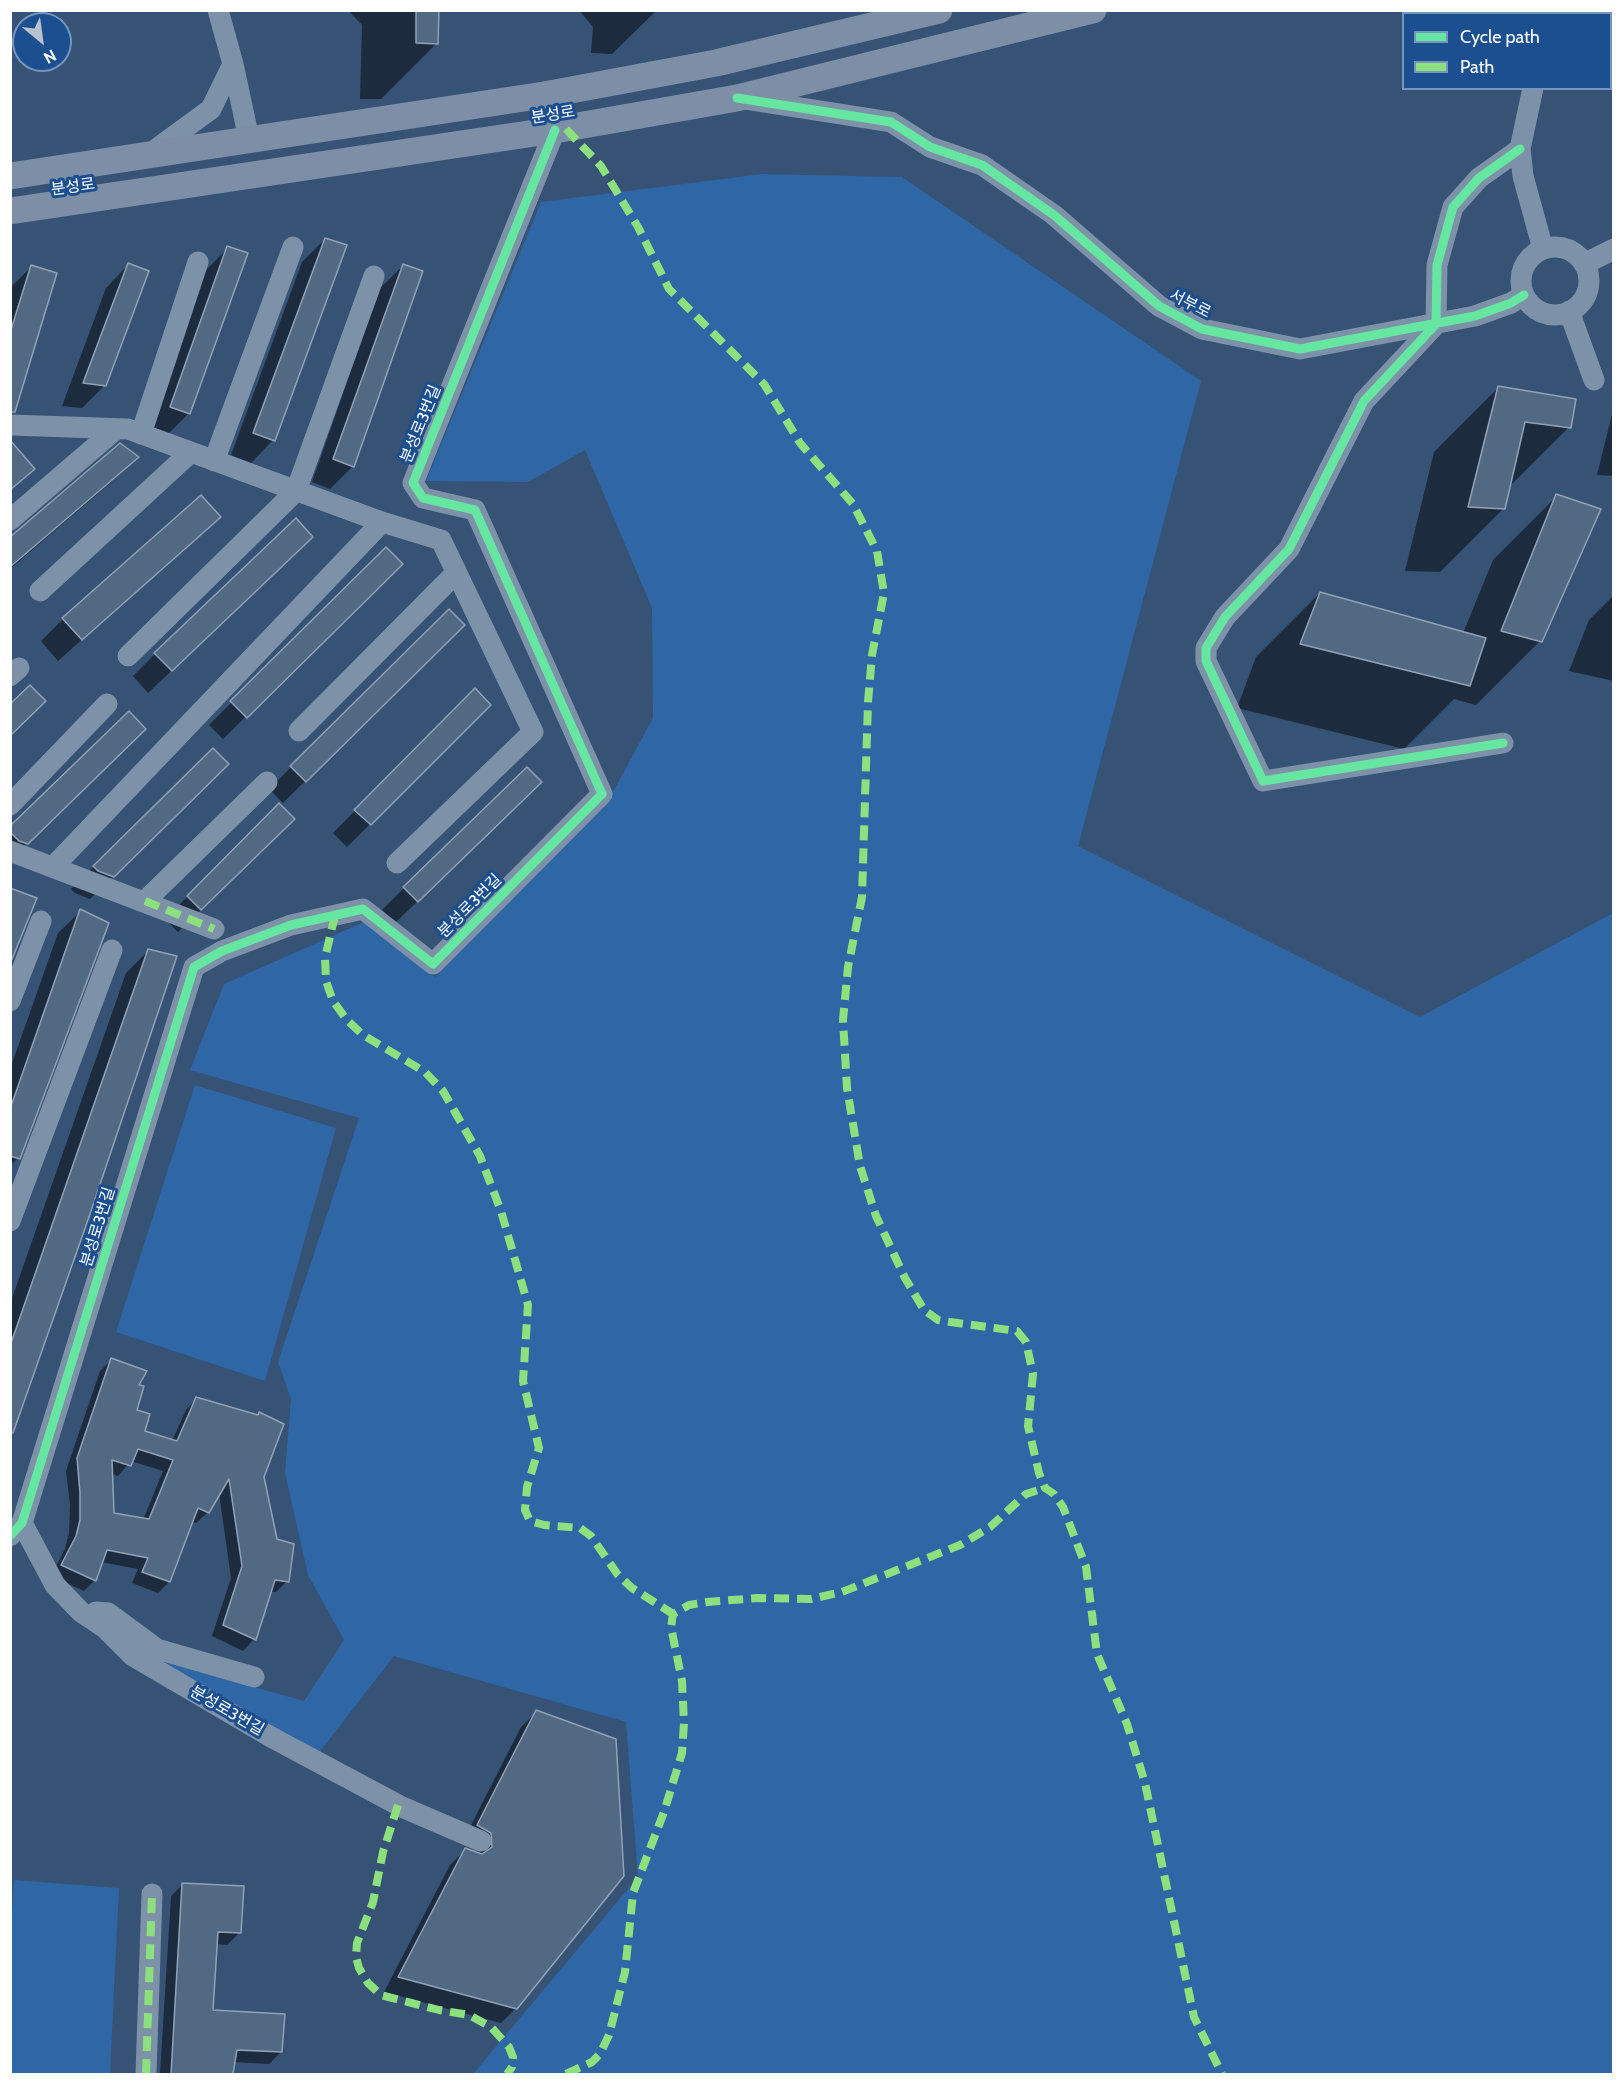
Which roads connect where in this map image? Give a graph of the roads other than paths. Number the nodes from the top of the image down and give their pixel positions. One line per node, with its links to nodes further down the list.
1 (218, 10): 4 (street)
2 (939, 10): 8 (main road, 분성로)
3 (1093, 10): 6 (main road, 분성로)
4 (233, 64): 8 (street); 10 (street)
5 (1533, 90): 9 (street)
6 (737, 98): 7 (main road, 분성로); 21 (street, 서부로)
7 (555, 130): 12 (main road, 분성로); 49 (street, 분성로3번길)
8 (249, 139): 10 (main road, 분성로)
9 (1520, 148): 14 (street); 21 (street)
10 (149, 155): 11 (main road, 분성로)
11 (10, 176)
12 (10, 211)
13 (293, 248): 27 (street)
14 (1543, 249): 17 (street); 19 (street)
15 (1614, 249): 17 (street)
16 (198, 262): 25 (street)
17 (1584, 264): 20 (street)
18 (374, 276): 28 (street)
19 (1524, 296): 20 (street); 21 (street, 서부로)
20 (1569, 311): 22 (street)
21 (1436, 324): 36 (street)
22 (1594, 380)
23 (10, 425): 24 (street)
24 (116, 429): 25 (street); 29 (street)
25 (141, 434): 26 (street)
26 (190, 452): 27 (street); 32 (street)
27 (214, 461): 28 (street)
28 (296, 491): 30 (street); 33 (street)
29 (10, 520)
30 (382, 522): 31 (street); 41 (street)
31 (456, 573): 35 (street); 40 (street)
32 (40, 591)
33 (128, 656)
34 (107, 704): 38 (street)
35 (299, 731)
36 (1503, 743)
37 (267, 782): 42 (street)
38 (10, 805)
39 (10, 851): 41 (street)
40 (397, 863)
41 (53, 867): 42 (street)
42 (145, 902): 44 (street)
43 (41, 921): 46 (street)
44 (214, 929)
45 (112, 950): 47 (street)
46 (10, 1001)
47 (16, 1188): 48 (street)
48 (10, 1221)
49 (16, 1529): 50 (street, 분성로3번길)
50 (81, 1612): 51 (street); 52 (street, 분성로3번길)
51 (254, 1677)
52 (481, 1841)
53 (152, 1894): 54 (street)
54 (146, 2074)

